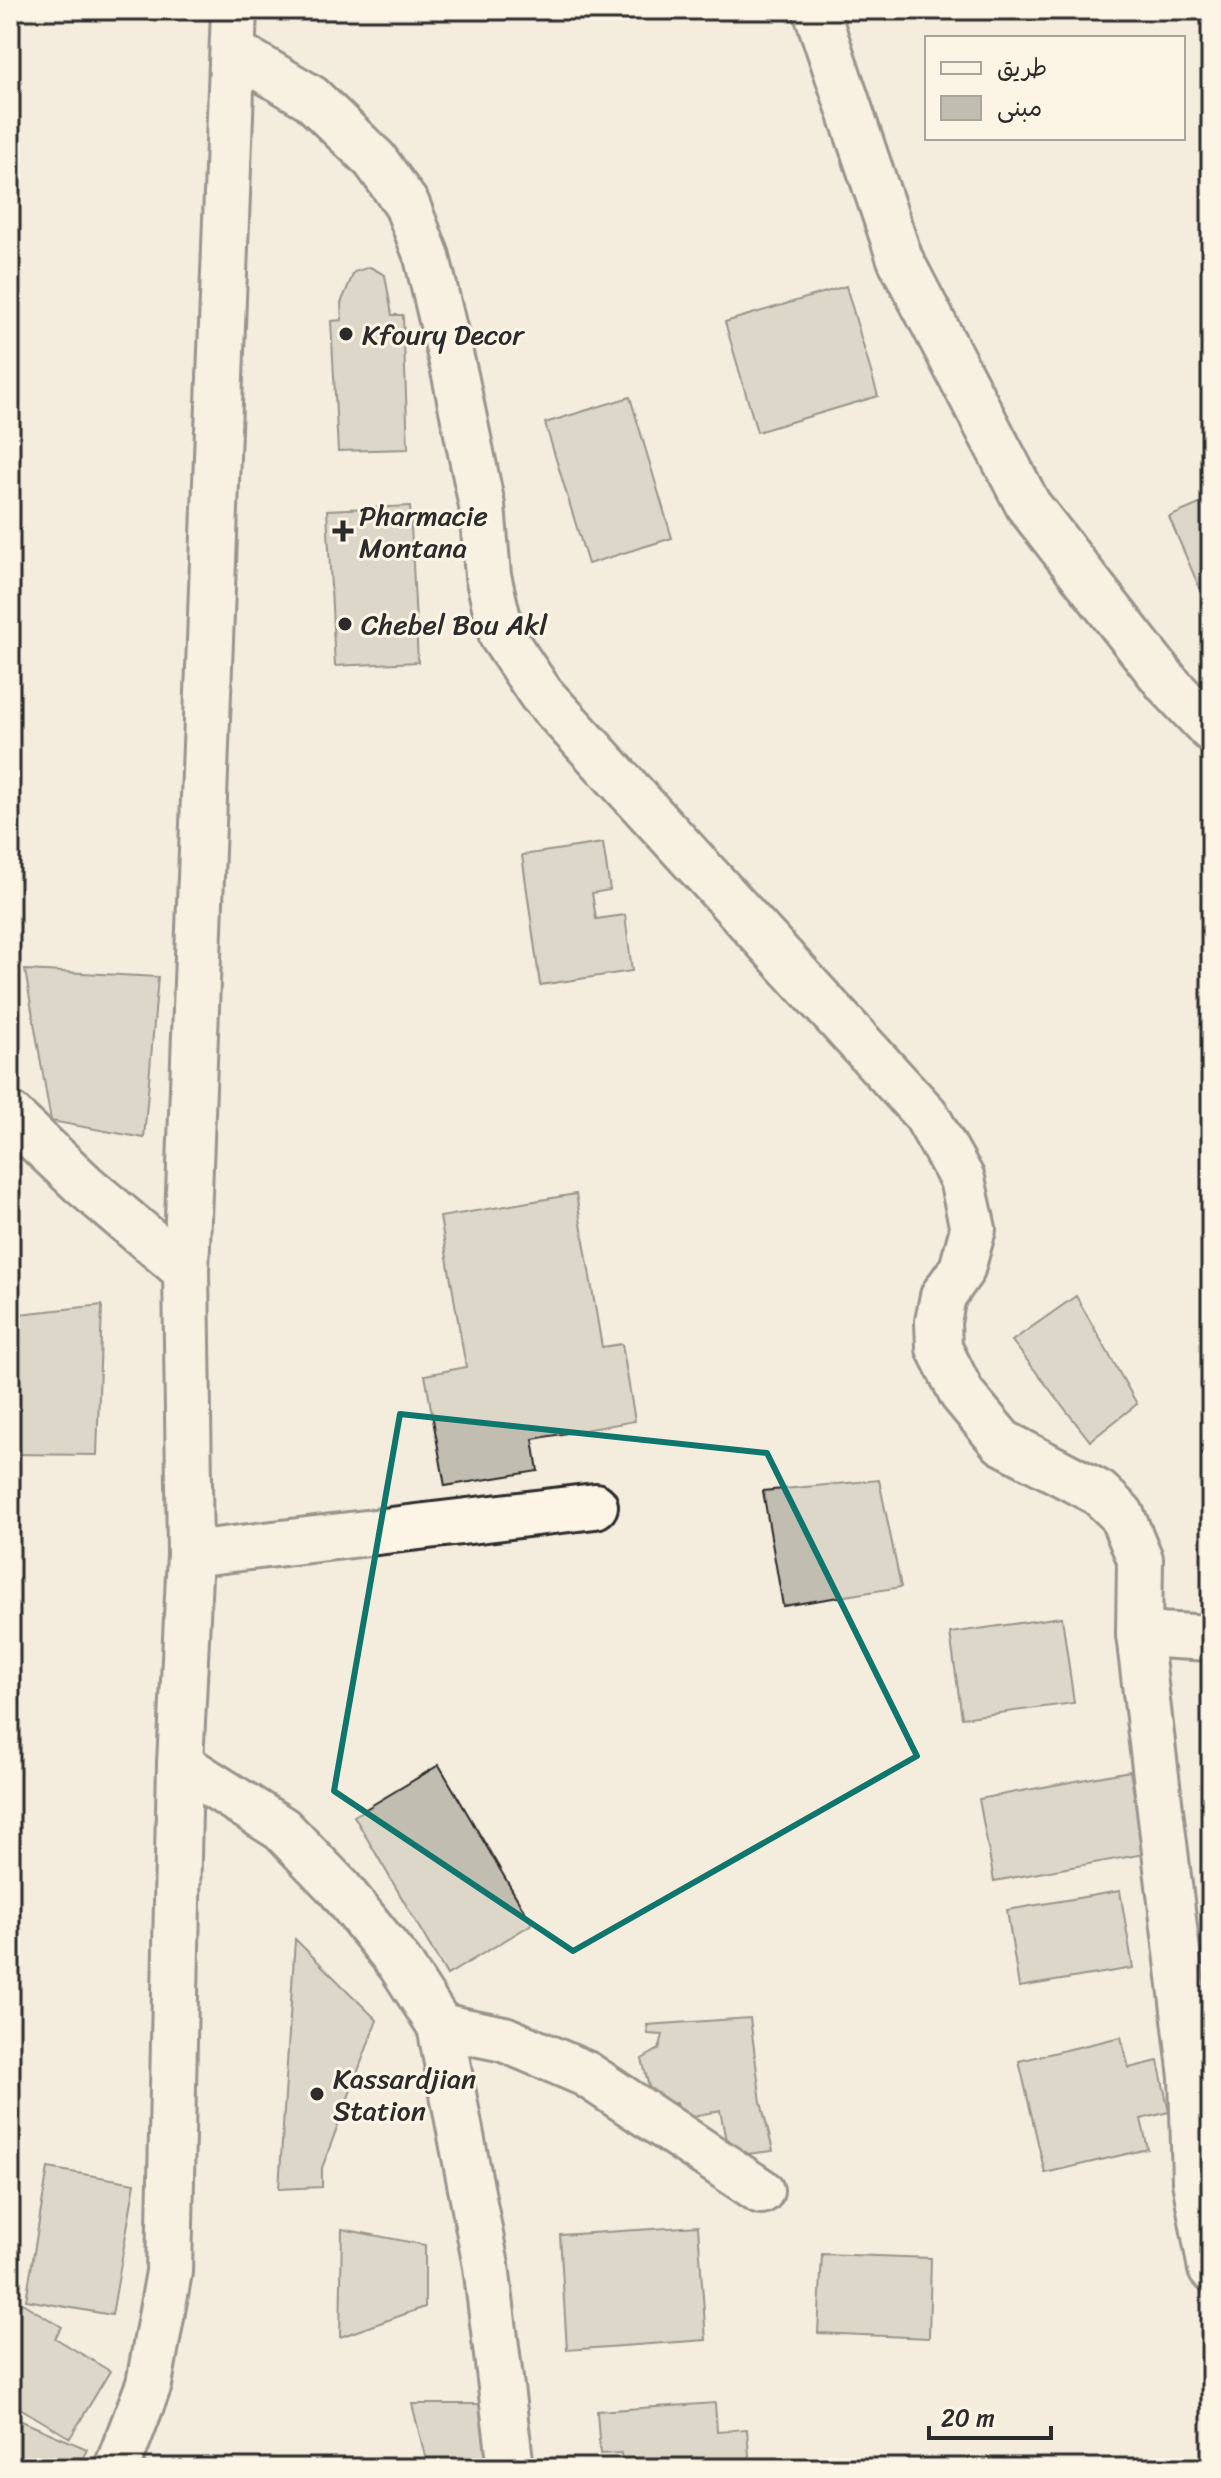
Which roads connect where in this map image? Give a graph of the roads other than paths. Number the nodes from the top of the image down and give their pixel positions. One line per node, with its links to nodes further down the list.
1 (816, 10): 3 (main road)
2 (234, 31): 5 (main road); 8 (main road)
3 (1211, 729)
4 (10, 1115): 5 (main road)
5 (186, 1271): 7 (main road)
6 (595, 1506): 7 (main road)
7 (190, 1554): 10 (main road)
8 (1139, 1634): 9 (main road); 13 (main road)
9 (1211, 1638)
10 (180, 1764): 11 (main road); 14 (main road)
11 (440, 2026): 12 (main road); 15 (main road)
12 (761, 2191)
13 (1211, 2269)
14 (117, 2468)
15 (511, 2468)

